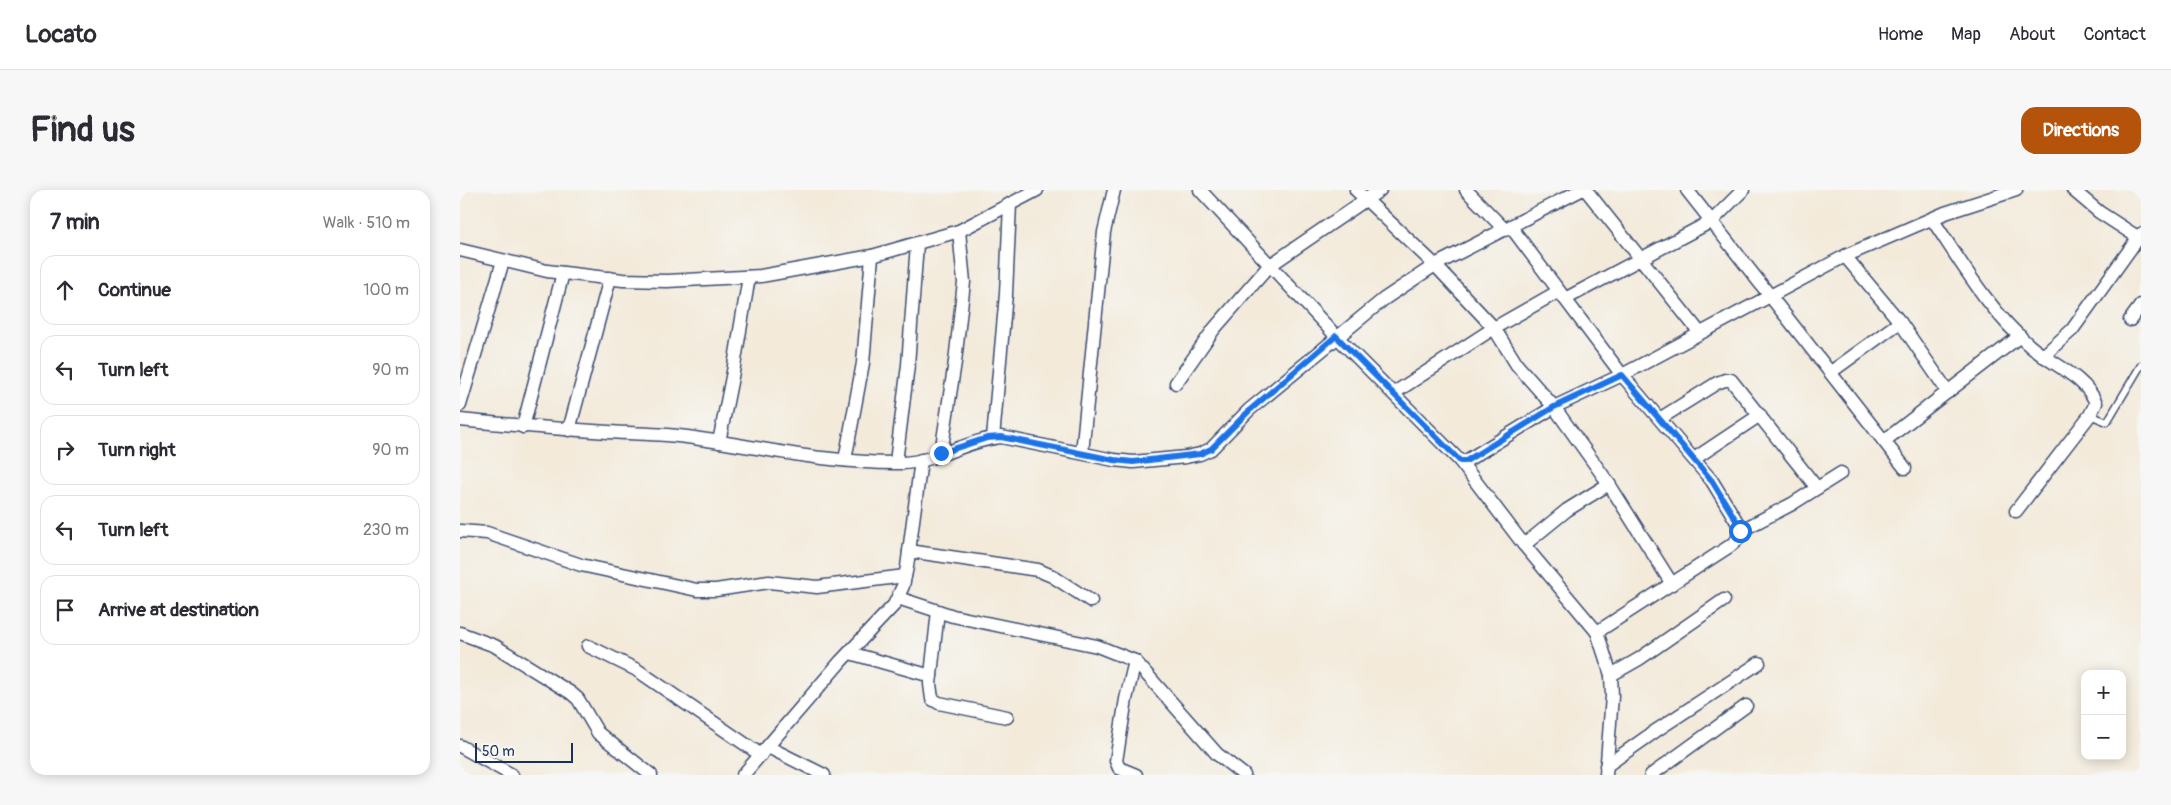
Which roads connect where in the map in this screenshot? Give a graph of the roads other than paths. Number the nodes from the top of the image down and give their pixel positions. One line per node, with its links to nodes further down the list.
1 (1037, 190): 13 (street)
2 (1114, 190): 58 (street)
3 (1380, 190): 12 (street)
4 (1466, 190): 16 (street)
5 (1581, 190): 16 (street)
6 (1586, 190): 23 (street)
7 (1687, 190): 15 (street)
8 (1743, 190): 15 (street)
9 (2016, 190): 14 (street)
10 (2073, 190): 18 (street)
11 (1206, 192): 25 (street)
12 (1361, 194): 25 (street); 26 (street)
13 (1010, 204): 17 (street); 54 (street)
14 (1932, 219): 22 (street); 38 (street)
15 (1712, 221): 23 (street); 30 (street)
16 (1508, 228): 26 (street); 31 (street)
17 (960, 231): 19 (street); 57 (street)
18 (2140, 236): 39 (street)
19 (917, 244): 21 (street); 63 (street)
20 (460, 250): 24 (street)
21 (872, 256): 28 (street); 60 (street)
22 (1845, 256): 30 (street); 34 (street)
23 (1642, 258): 31 (street); 36 (street)
24 (503, 261): 27 (street); 46 (street)
25 (1270, 266): 37 (street); 43 (street)
26 (1435, 266): 35 (street); 37 (street)
27 (563, 273): 29 (street); 52 (street)
28 (749, 277): 29 (street); 56 (street)
29 (610, 278): 53 (street)
30 (1771, 294): 36 (street); 41 (street)
31 (1562, 295): 35 (street); 42 (street)
32 (2141, 305): 33 (street)
33 (2130, 320)
34 (1900, 322): 41 (street); 44 (street)
35 (1494, 328): 45 (street); 47 (street)
36 (1700, 333): 42 (street)
37 (1336, 336): 45 (street); 58 (street)
38 (2020, 336): 39 (street); 44 (street)
39 (2043, 356): 49 (street)
40 (2141, 365): 49 (lane)
41 (1831, 372): 55 (street)
42 (1622, 375): 47 (street); 50 (street)
43 (1176, 383)
44 (1948, 392): 55 (street)
45 (1394, 393): 62 (street)
46 (460, 405)
47 (1554, 407): 62 (street); 66 (street)
48 (1760, 415): 50 (street); 59 (street); 67 (street)
49 (2090, 415): 68 (street)
50 (1661, 418): 59 (street)
51 (460, 420): 52 (street)
52 (523, 427): 53 (street)
53 (569, 430): 56 (street)
54 (993, 438): 57 (street); 58 (street)
55 (1884, 441): 64 (street)
56 (719, 442): 60 (street)
57 (941, 453): 61 (street)
58 (1082, 454)
59 (1694, 459): 70 (street)
60 (845, 460): 63 (street)
61 (921, 460): 63 (street); 72 (street)
62 (1460, 461): 71 (street)
63 (896, 462)
64 (1905, 468)
65 (1841, 473): 67 (street)
66 (1609, 484): 71 (street); 74 (street)
67 (1818, 488): 70 (street)
68 (2016, 511)
69 (460, 531): 73 (street)
70 (1740, 531): 74 (street)
71 (1524, 545): 79 (street)
72 (909, 551): 73 (street); 77 (street)
73 (905, 576): 75 (street)
74 (1672, 584): 79 (street)
75 (898, 598): 78 (street); 82 (street)
76 (1724, 600): 85 (street)
77 (1091, 601)
78 (938, 611): 83 (street); 86 (street)
79 (1597, 632): 85 (street)
80 (460, 634): 93 (street)
81 (588, 646): 90 (street)
82 (850, 652): 86 (street); 90 (street)
83 (1135, 661): 96 (street); 97 (street)
84 (1759, 663): 91 (street)
85 (1611, 675): 91 (street)
86 (931, 676): 88 (street)
87 (1746, 706): 98 (street)
88 (1008, 717)
89 (460, 746): 92 (street)
90 (764, 751): 94 (street); 95 (street)
91 (1606, 771)
92 (512, 775)
93 (651, 775)
94 (743, 775)
95 (824, 775)
96 (1136, 775)
97 (1244, 775)
98 (1650, 775)

